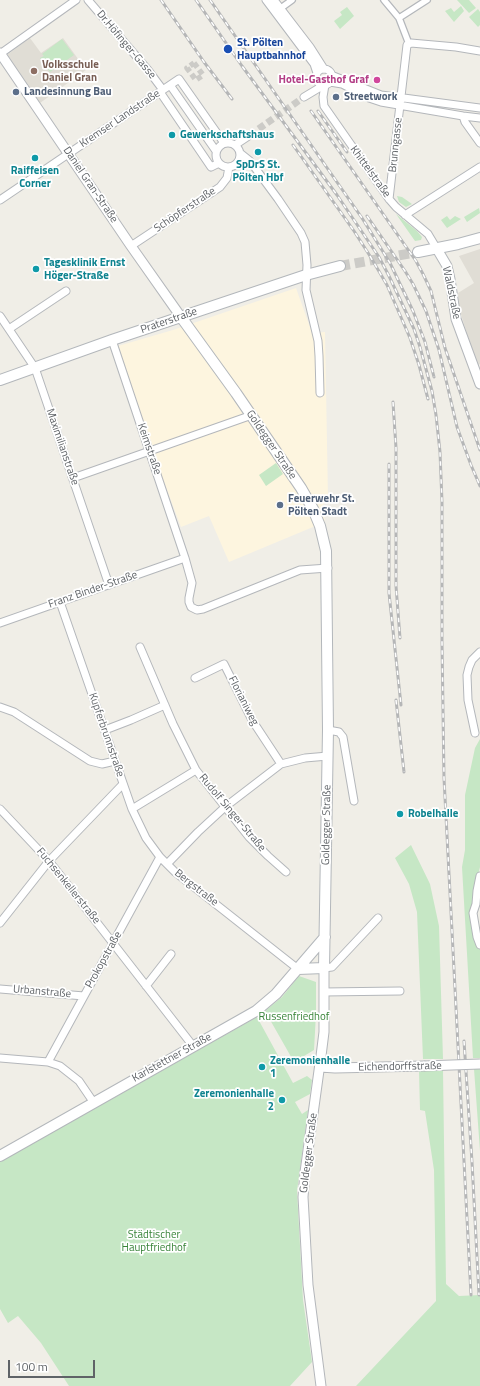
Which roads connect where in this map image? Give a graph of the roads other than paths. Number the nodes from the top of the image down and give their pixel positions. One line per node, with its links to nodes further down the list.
1 (76, 0): 12 (street)
2 (88, 0): 16 (street, Dr.Höfinger-Gasse)
3 (266, 0): 13 (street)
4 (274, 0): 8 (street)
5 (292, 0): 8 (street)
6 (384, 0): 9 (street)
7 (427, 0): 9 (street)
8 (281, 8): 13 (street)
9 (399, 18): 10 (street)
10 (410, 44): 11 (street); 17 (street, Brunngasse)
11 (480, 51)
12 (0, 54): 28 (street, Daniel Gran-Straße)
13 (319, 74): 14 (street); 14 (street); 14 (street)
14 (327, 81): 17 (street); 18 (street); 34 (street, Khittelstraße)
15 (170, 85): 16 (street, Kremser Landstraße); 23 (street, Kremser Landstraße); 26 (street)
16 (161, 91): 28 (street, Kremser Landstraße); 30 (street, Dr.Höfinger-Gasse)
17 (402, 97): 18 (street, Brunngasse); 19 (street)
18 (400, 105): 20 (street); 34 (street, Brunngasse)
19 (480, 108)
20 (464, 116): 21 (street); 24 (street)
21 (480, 118)
22 (250, 135): 25 (street)
23 (224, 143): 25 (street); 26 (street)
24 (480, 143)
25 (235, 145): 27 (street)
26 (216, 151): 30 (street)
27 (240, 153): 29 (street); 33 (street)
28 (69, 154): 35 (street, Kremser Landstraße); 38 (street, Daniel Gran-Straße)
29 (238, 162): 31 (street); 33 (street)
30 (219, 163): 31 (street)
31 (229, 167): 38 (street, Schöpferstraße)
32 (480, 167): 36 (street)
33 (258, 171): 42 (street)
34 (389, 199): 36 (street, Khittelstraße)
35 (0, 200)
36 (405, 215): 39 (street, Khittelstraße)
37 (480, 238): 39 (main road)
38 (131, 246): 45 (street, Daniel Gran-Straße)
39 (437, 249): 40 (main road); 50 (street, Waldstraße)
40 (418, 252)
41 (340, 266): 42 (main road, Praterstraße)
42 (306, 275): 45 (main road, Praterstraße); 51 (street)
43 (66, 291): 46 (street)
44 (0, 316): 46 (street, Maximilianstraße)
45 (181, 317): 47 (main road, Praterstraße); 52 (main road, Goldegger Straße)
46 (9, 329): 48 (street, Maximilianstraße)
47 (112, 340): 48 (main road, Praterstraße); 53 (street, Keimstraße)
48 (35, 368): 49 (main road, Praterstraße); 54 (street, Maximilianstraße)
49 (0, 380)
50 (480, 384)
51 (320, 393)
52 (252, 415): 53 (street); 56 (main road, Goldegger Straße)
53 (149, 451): 54 (street); 55 (street, Keimstraße)
54 (73, 478): 57 (street, Maximilianstraße)
55 (185, 558): 56 (street, Keimstraße); 57 (street, Franz Binder-Straße)
56 (328, 568): 66 (main road, Goldegger Straße)
57 (109, 585): 58 (street, Franz Binder-Straße)
58 (60, 602): 59 (street, Franz Binder-Straße); 65 (street, Kupferbrunnstraße)
59 (0, 623)
60 (140, 647): 63 (street, Rudolf Singer-Straße)
61 (480, 652): 67 (street)
62 (194, 678): 70 (street, Florianiweg)
63 (165, 705): 65 (street); 71 (street, Rudolf Singer-Straße)
64 (0, 707): 69 (street)
65 (105, 730): 69 (street, Kupferbrunnstraße)
66 (328, 730): 68 (main road, Goldegger Straße); 73 (street)
67 (475, 732)
68 (328, 756): 70 (street); 85 (main road, Goldegger Straße)
69 (115, 761): 72 (street, Kupferbrunnstraße)
70 (281, 764): 74 (street)
71 (196, 770): 74 (street, Rudolf Singer-Straße); 76 (street)
72 (123, 784): 76 (street, Bergstraße); 78 (street, Kupferbrunnstraße)
73 (354, 801)
74 (225, 807): 79 (street); 80 (street, Rudolf Singer-Straße)
75 (0, 809): 78 (street, Fuchsenkellerstraße)
76 (132, 809): 77 (street, Bergstraße)
77 (160, 857): 79 (street, Bergstraße); 86 (street, Prokopstraße)
78 (49, 861): 84 (street, Kupferbrunnstraße); 86 (street, Fuchsenkellerstraße)
79 (167, 864): 91 (street, Bergstraße)
80 (286, 872)
81 (480, 876): 82 (street)
82 (478, 905): 87 (street)
83 (378, 918): 90 (street)
84 (0, 923)
85 (325, 937): 89 (main road, Karlstettner Straße); 90 (main road, Goldegger Straße)
86 (114, 943): 92 (street, Fuchsenkellerstraße); 96 (street, Prokopstraße)
87 (480, 945)
88 (171, 954): 92 (street)
89 (305, 960): 90 (main road); 91 (main road, Karlstettner Straße)
90 (324, 964): 91 (main road); 95 (street, Goldegger Straße)
91 (298, 969): 97 (main road, Karlstettner Straße)
92 (146, 986): 97 (street, Fuchsenkellerstraße)
93 (0, 988): 96 (street, Urbanstraße)
94 (400, 991): 95 (street)
95 (324, 992): 101 (street, Goldegger Straße)
96 (84, 996): 99 (street, Prokopstraße)
97 (193, 1046): 102 (main road, Karlstettner Straße)
98 (0, 1058): 99 (street)
99 (48, 1062): 102 (street)
100 (480, 1064): 101 (street, Eichendorffstraße, bridge)
101 (320, 1067): 104 (street, Goldegger Straße)
102 (94, 1103): 103 (main road, Karlstettner Straße)
103 (0, 1156)
104 (321, 1386)

